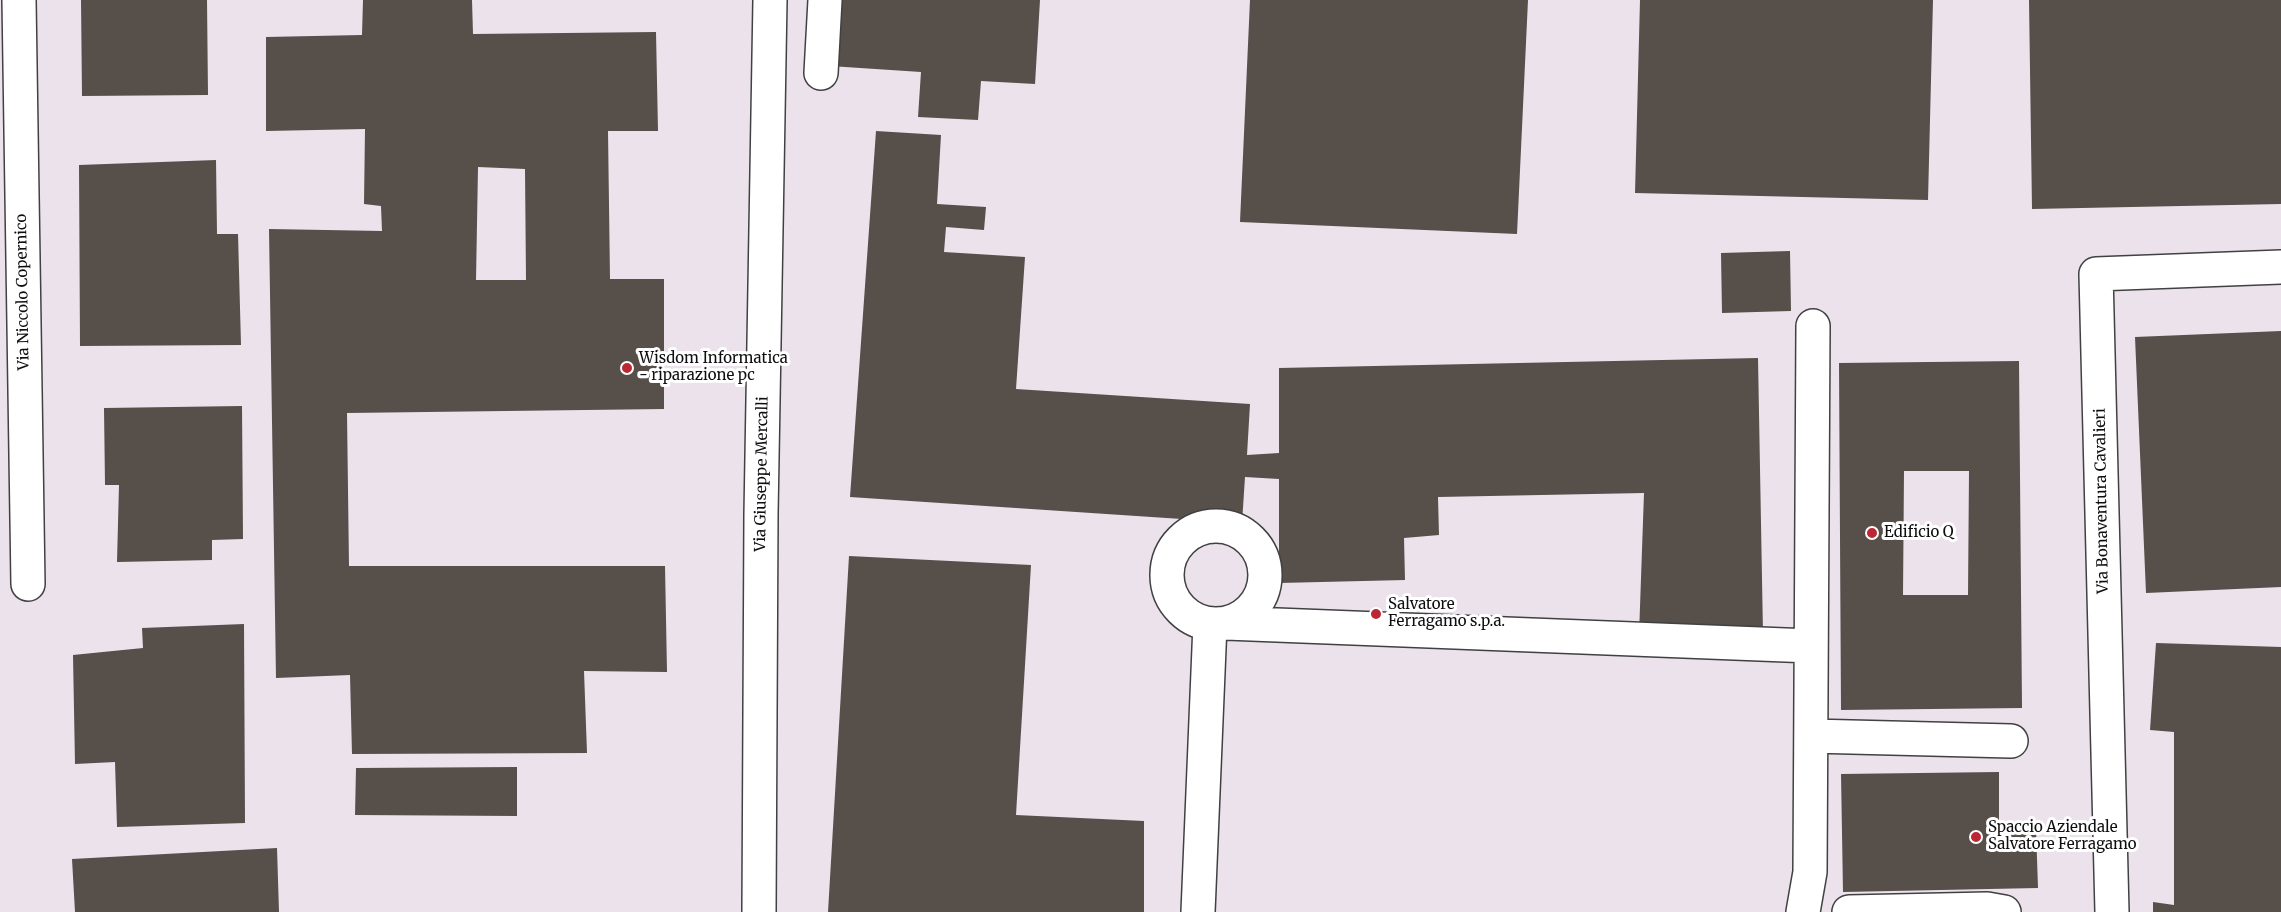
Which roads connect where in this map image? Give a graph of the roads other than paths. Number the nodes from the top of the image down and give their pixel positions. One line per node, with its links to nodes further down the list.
1 (770, 0): 13 (street, Via Giuseppe Mercalli)
2 (825, 0): 4 (street)
3 (13, 18): 5 (street, Via Niccolo Copernico)
4 (821, 73)
5 (10, 102): 8 (street, Via Niccolo Copernico)
6 (2281, 267): 19 (street, Via Bonaventura Cavalieri)
7 (1813, 326): 9 (street)
8 (28, 584)
9 (1811, 646): 10 (street); 14 (street)
10 (1811, 736): 11 (street); 12 (street)
11 (2011, 741)
12 (1810, 872): 15 (street); 16 (street)
13 (759, 912)
14 (1198, 912)
15 (1803, 912)
16 (1834, 912)
17 (1849, 912): 18 (street)
18 (2004, 912)
19 (2112, 912)

